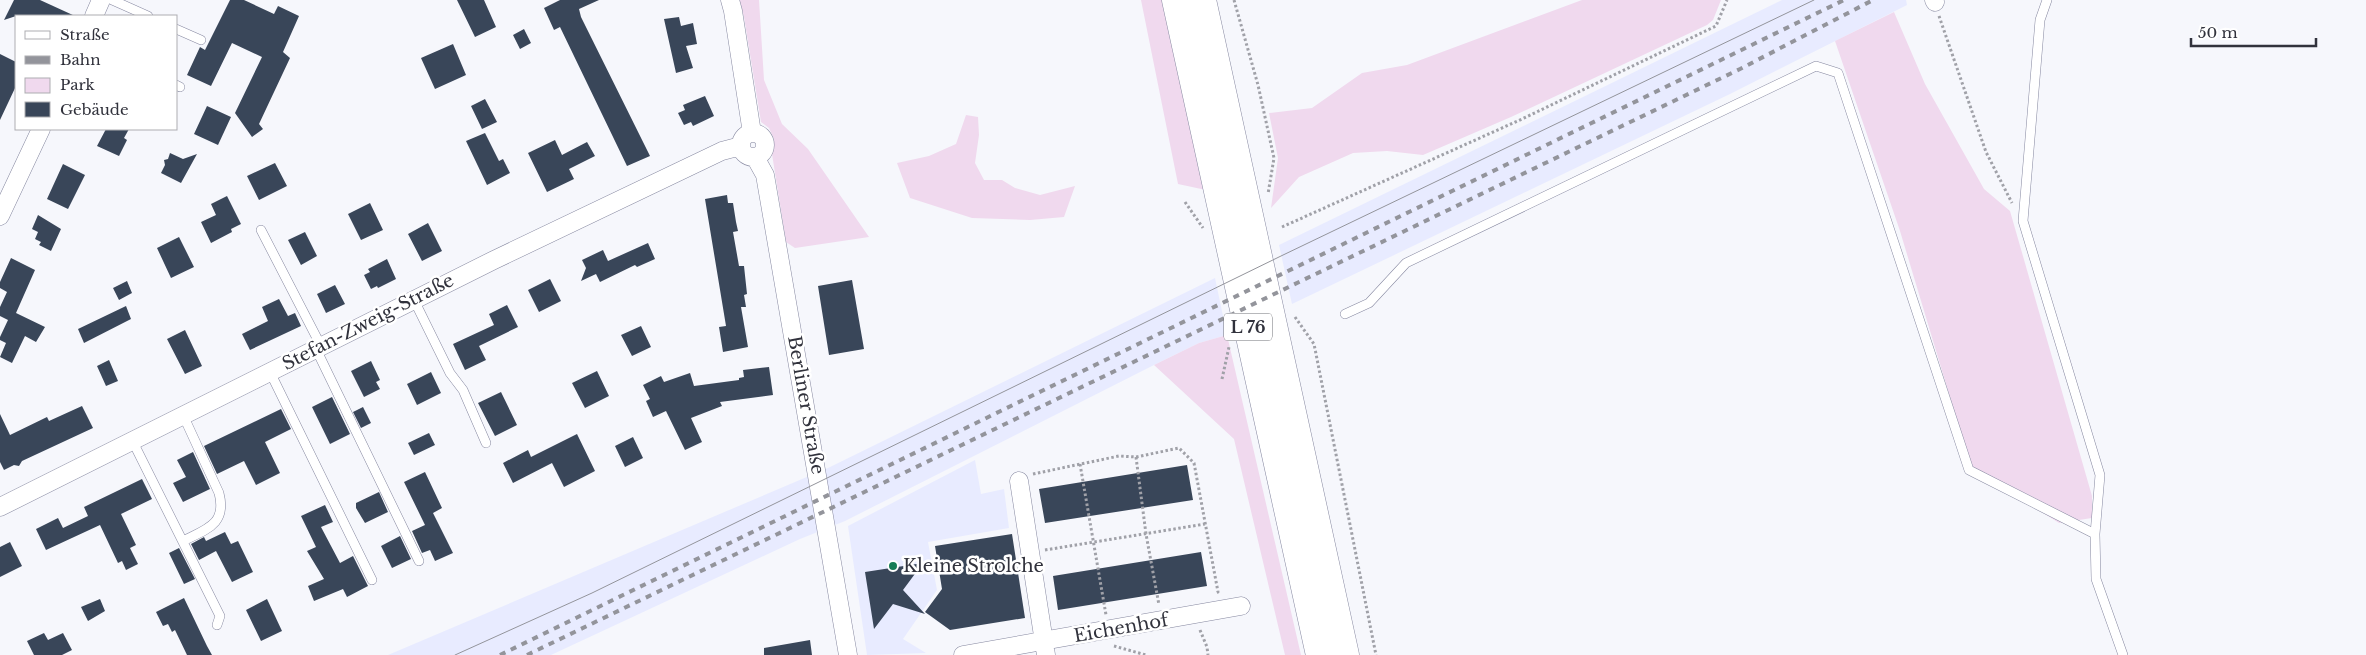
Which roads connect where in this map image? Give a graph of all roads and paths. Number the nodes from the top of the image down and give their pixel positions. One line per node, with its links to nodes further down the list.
1 (730, 0): 13 (street)
2 (1176, 0): 48 (main road, L 76)
3 (1202, 0): 49 (main road, L 76)
4 (1234, 0): 14 (path)
5 (1727, 0): 17 (path)
6 (2047, 0): 16 (lane)
7 (1934, 1): 16 (path)
8 (98, 4): 9 (lane)
9 (144, 15)
10 (178, 31): 11 (lane)
11 (201, 40)
12 (41, 130): 15 (street)
13 (746, 140): 19 (street, Stefan-Zweig-Straße); 45 (street, Berliner Straße)
14 (1266, 200)
15 (0, 216)
16 (2022, 220): 33 (lane)
17 (1282, 227)
18 (260, 230): 22 (lane)
19 (414, 300): 22 (street, Stefan-Zweig-Straße); 26 (lane)
20 (1292, 314): 50 (path)
21 (1345, 314): 33 (lane)
22 (318, 347): 23 (street, Stefan-Zweig-Straße); 37 (lane)
23 (270, 372): 24 (street, Stefan-Zweig-Straße); 38 (lane)
24 (183, 415): 25 (street, Stefan-Zweig-Straße); 34 (lane)
25 (132, 440): 30 (street, Stefan-Zweig-Straße); 34 (lane)
26 (486, 443)
27 (1136, 457): 28 (path); 31 (path); 32 (path)
28 (1080, 464): 29 (path); 35 (path)
29 (1019, 481): 36 (street)
30 (0, 506)
31 (1205, 524): 32 (path); 40 (path)
32 (1146, 534): 35 (path); 41 (path)
33 (2095, 534): 51 (lane)
34 (183, 541): 42 (lane)
35 (1093, 543): 36 (path); 43 (path)
36 (1031, 552): 44 (street)
37 (419, 561)
38 (372, 580)
39 (1241, 606): 40 (street, Eichenhof)
40 (1196, 614): 41 (street, Eichenhof); 47 (path)
41 (1162, 621): 43 (street, Eichenhof)
42 (217, 625)
43 (1108, 630): 44 (street, Eichenhof)
44 (1045, 648): 46 (street, Eichenhof)
45 (848, 655)
46 (963, 655)
47 (1208, 655)
48 (1320, 655)
49 (1345, 655)
50 (1376, 655)
51 (2123, 655)

